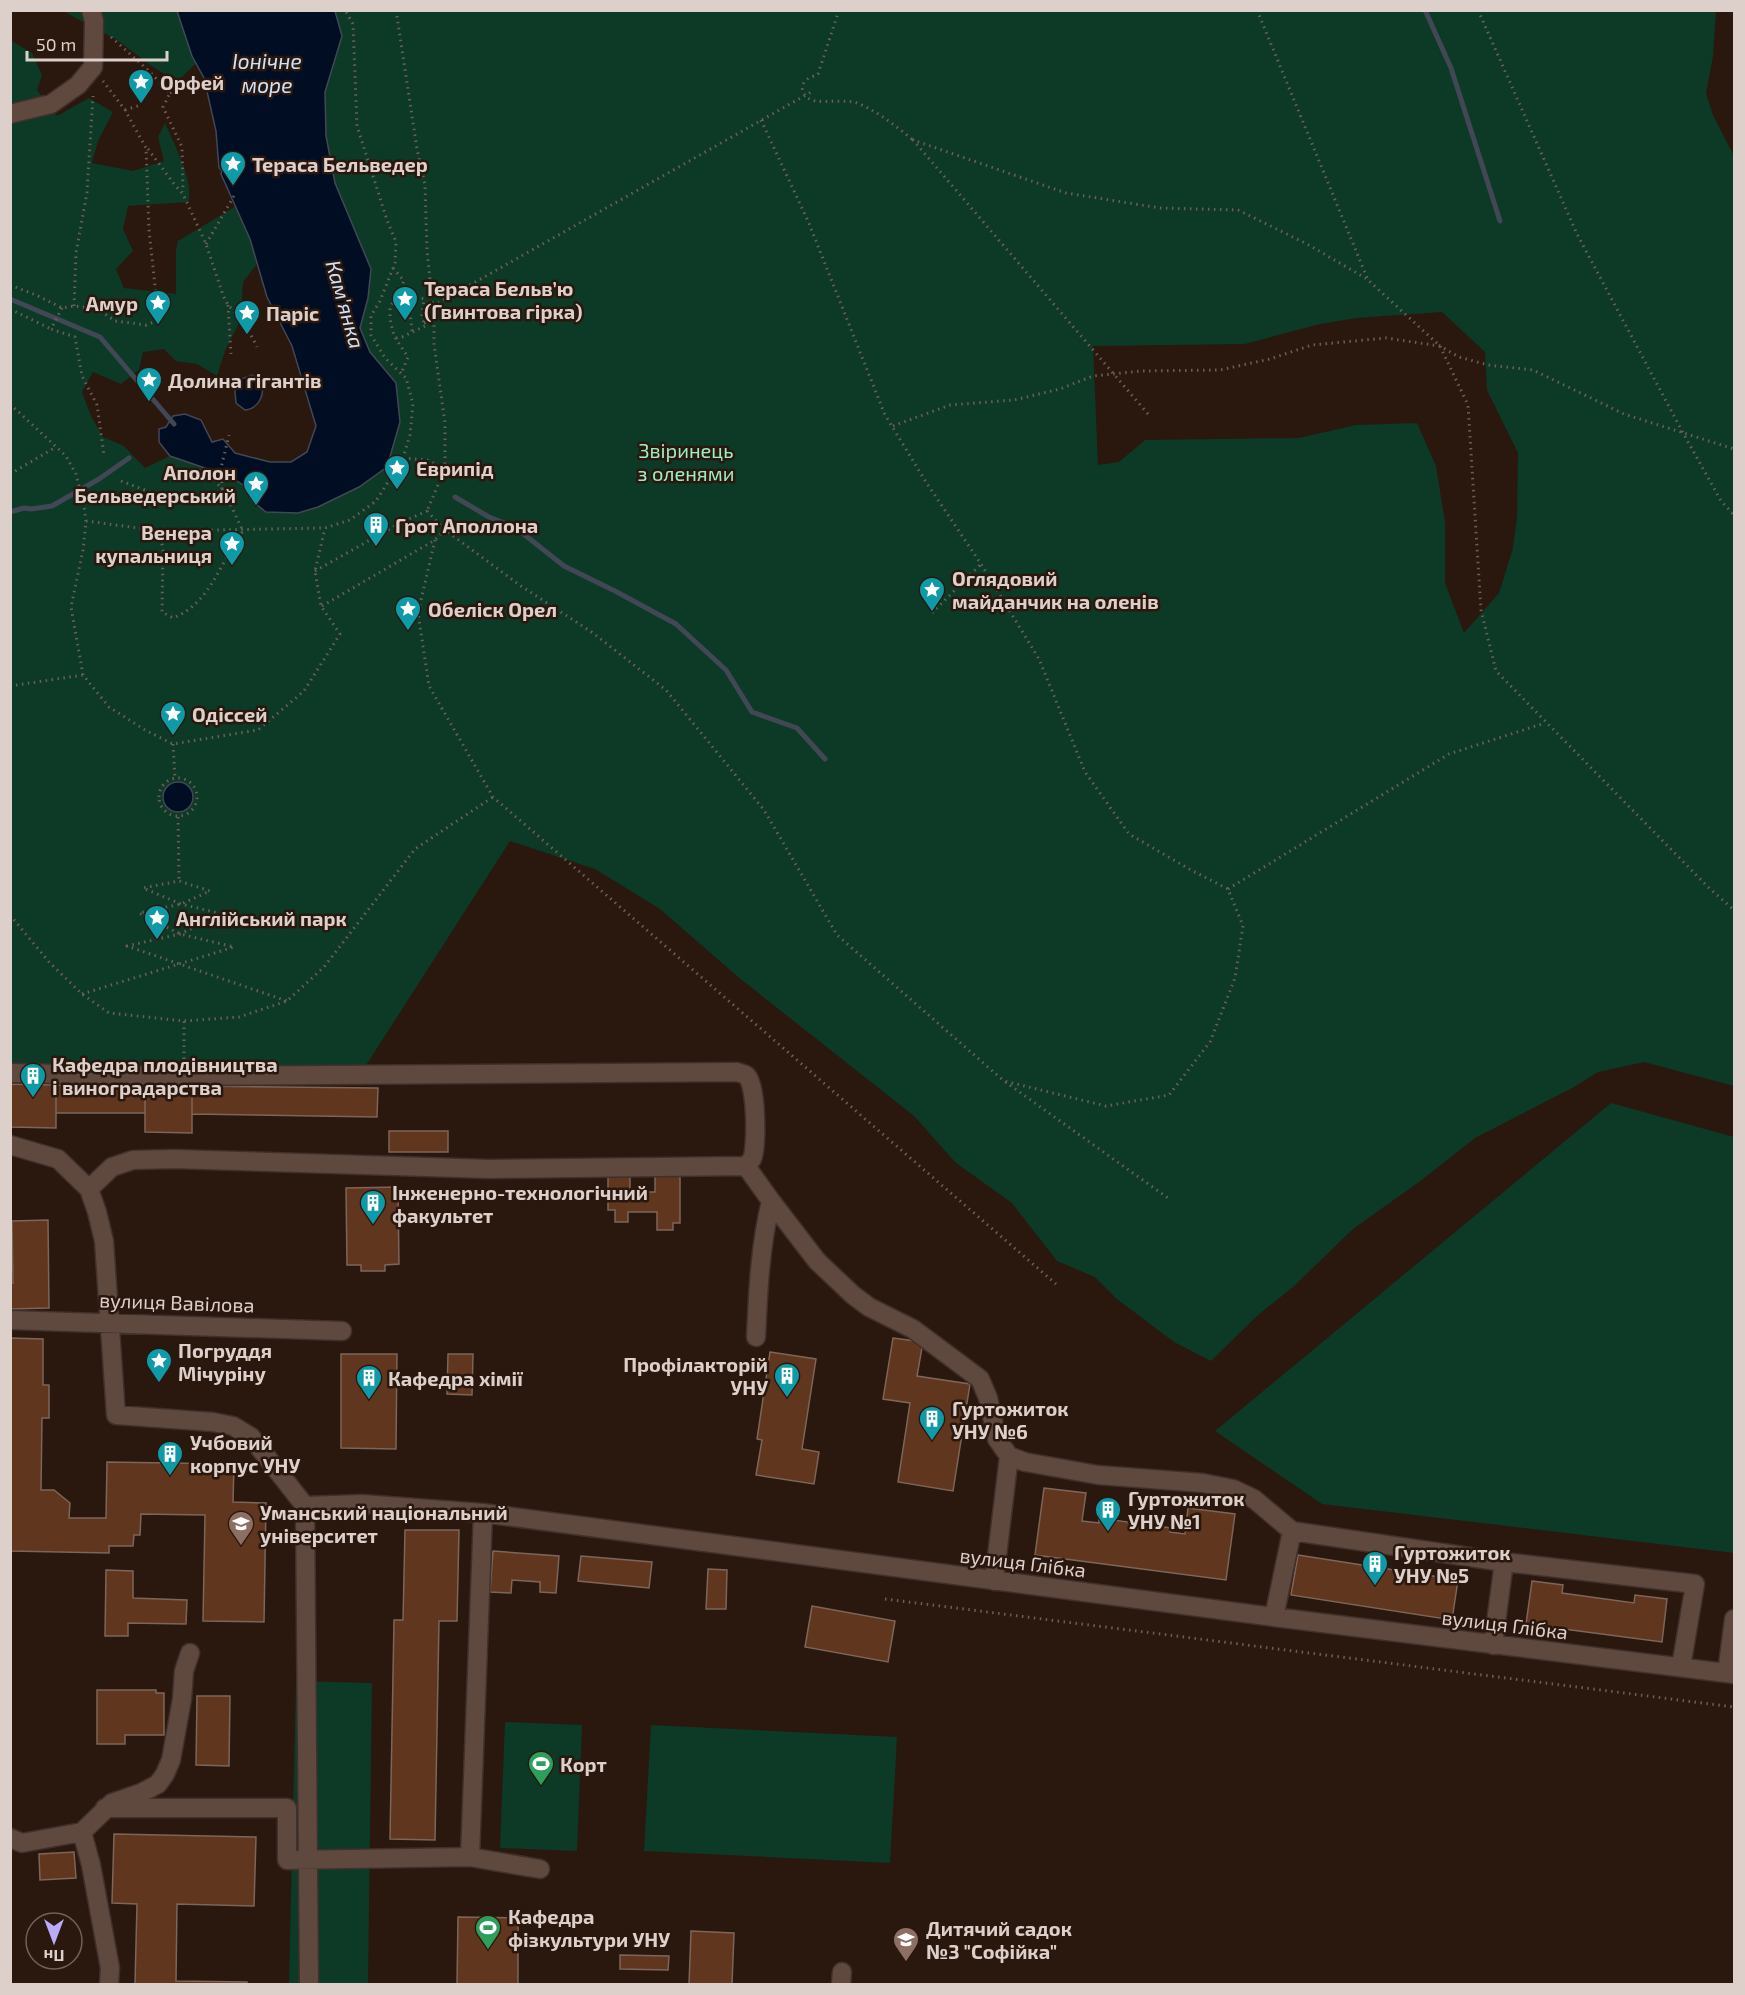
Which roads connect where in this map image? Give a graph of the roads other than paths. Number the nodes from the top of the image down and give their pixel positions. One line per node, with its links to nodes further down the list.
1 (93, 16): 2 (street)
2 (10, 114)
3 (10, 1073): 5 (street)
4 (10, 1145): 6 (street)
5 (746, 1167): 6 (street); 7 (street)
6 (89, 1189): 9 (street)
7 (771, 1201): 11 (street); 12 (street)
8 (10, 1320): 9 (street, вулиця Вавілова)
9 (111, 1322): 10 (street, вулиця Вавілова); 13 (street)
10 (342, 1330)
11 (756, 1337)
12 (1009, 1456): 15 (street); 17 (street)
13 (306, 1506): 14 (street, вулиця Глібка); 28 (street)
14 (483, 1513): 17 (street, вулиця Глібка); 27 (street)
15 (1292, 1531): 16 (street); 18 (street)
16 (1504, 1562): 20 (street); 22 (street)
17 (994, 1581): 18 (street, вулиця Глібка)
18 (1274, 1617): 20 (street, вулиця Глібка)
19 (1734, 1619): 23 (street)
20 (1493, 1645): 22 (street, вулиця Глібка)
21 (190, 1653): 24 (street)
22 (1681, 1667): 23 (street, вулиця Глібка)
23 (1731, 1673)
24 (105, 1808): 25 (street); 28 (street)
25 (82, 1832): 26 (street); 30 (street)
26 (10, 1838)
27 (470, 1857): 28 (street); 29 (street)
28 (308, 1860): 31 (street)
29 (540, 1869)
30 (109, 1984)
31 (309, 1984)

